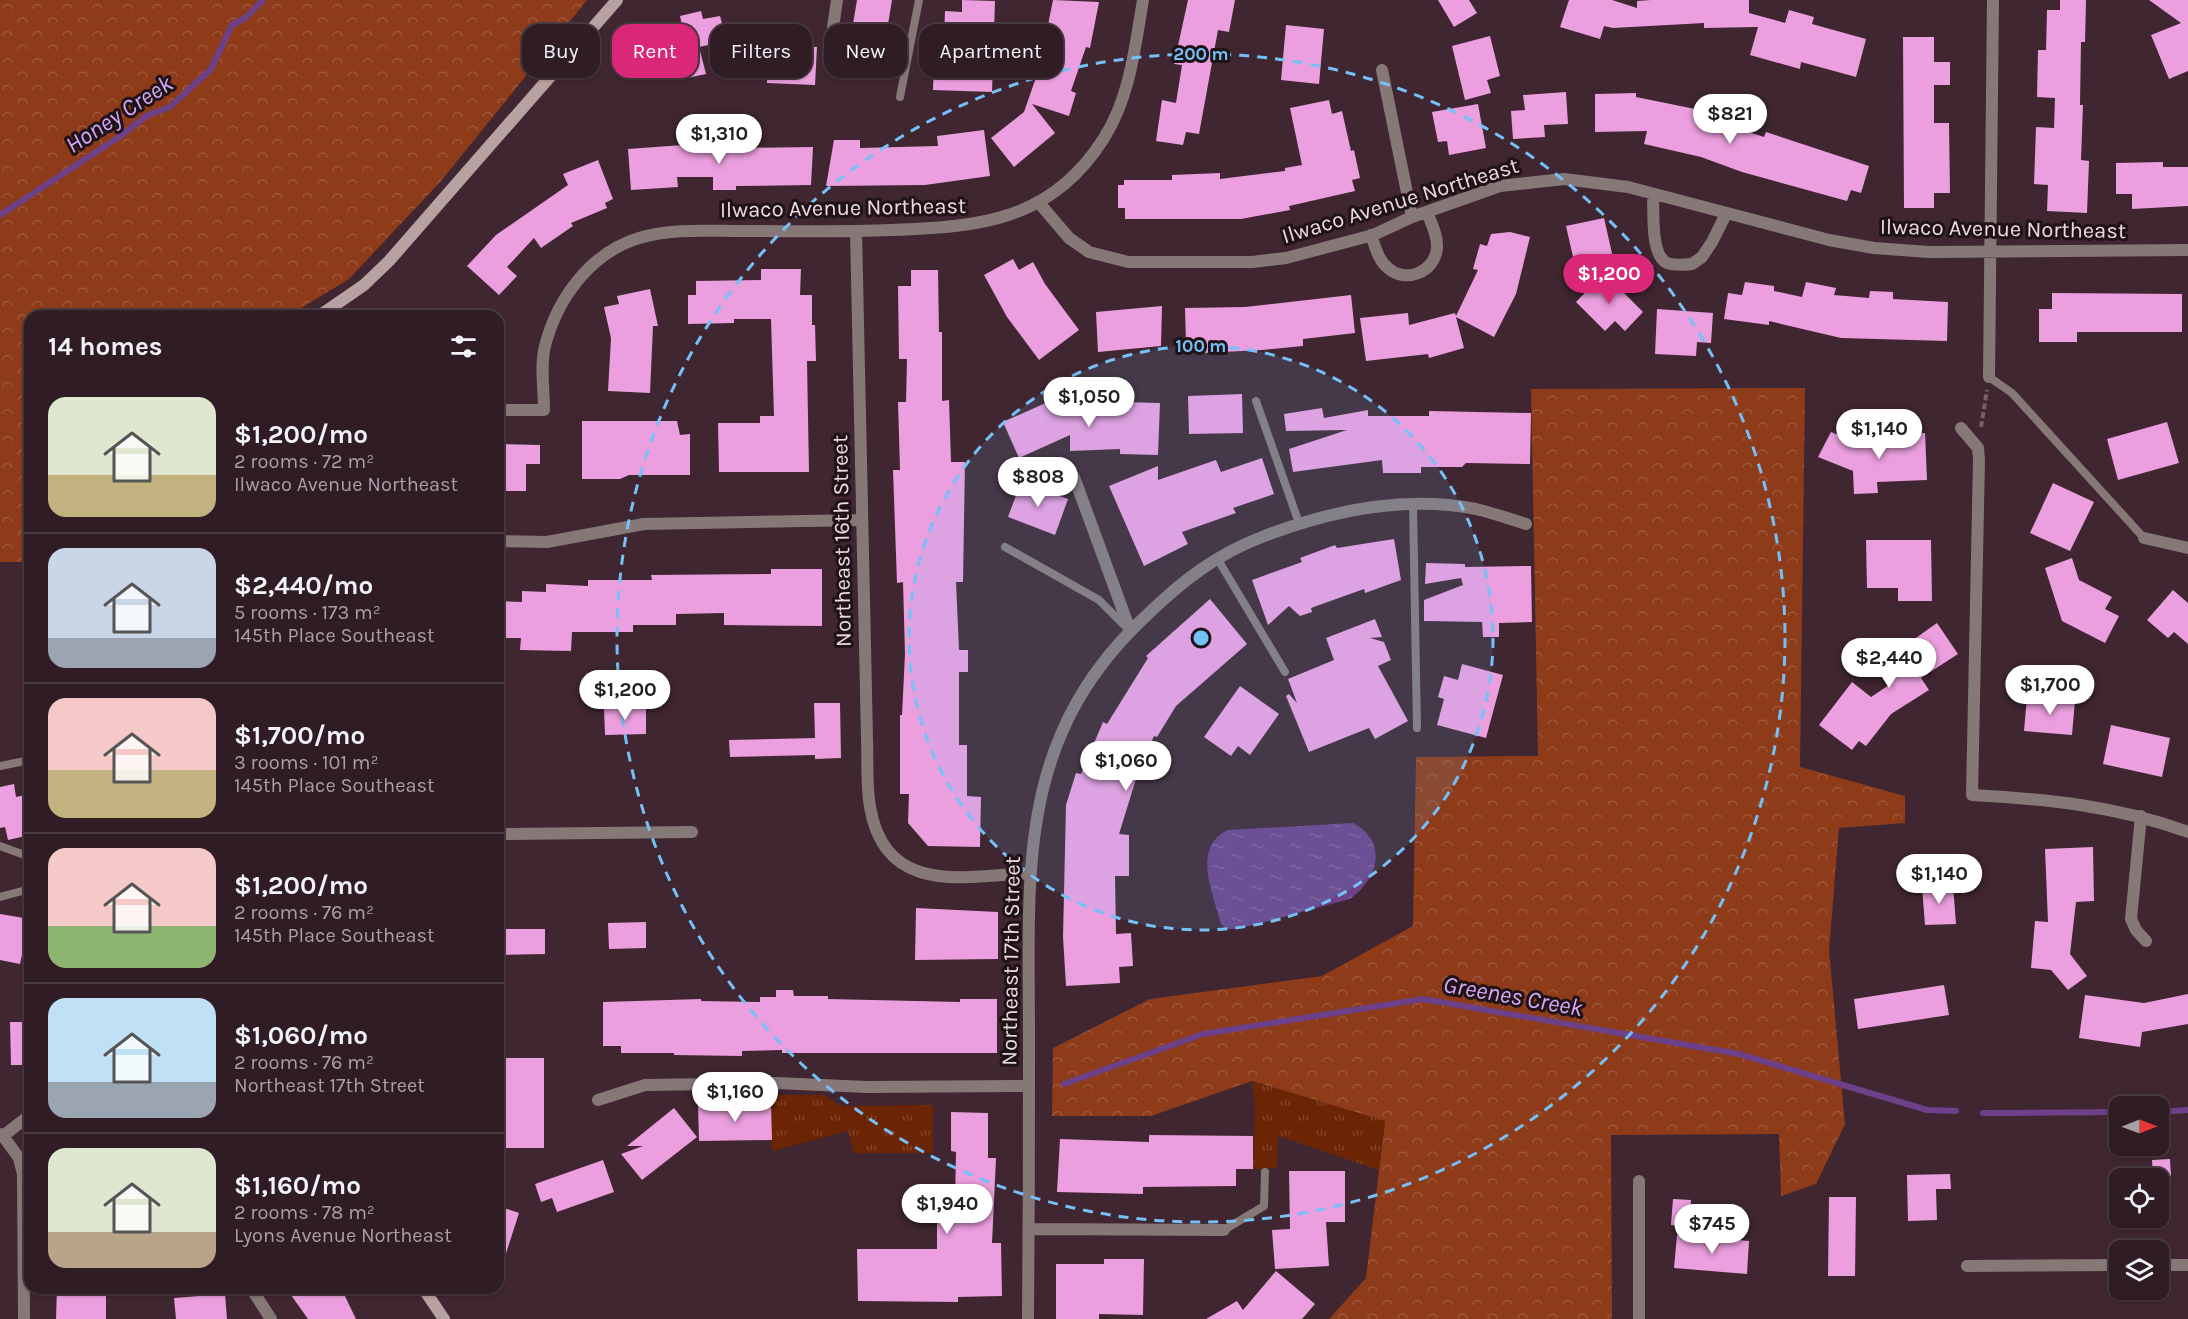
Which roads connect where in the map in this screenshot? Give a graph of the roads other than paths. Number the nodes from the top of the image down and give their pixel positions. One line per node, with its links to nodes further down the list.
1 (617, 0): 18 (main road)
2 (837, 0): 6 (street)
3 (919, 0): 8 (lane)
4 (1143, 0): 10 (street)
5 (1993, 0): 17 (street)
6 (834, 24)
7 (1382, 70): 13 (street)
8 (900, 97)
9 (1653, 194): 11 (street, Ilwaco Avenue Northeast); 12 (street, Ilwaco Avenue Northeast); 12 (street)
10 (1040, 204): 14 (street, Ilwaco Avenue Northeast); 15 (street, Ilwaco Avenue Northeast)
11 (1427, 212): 13 (street, Ilwaco Avenue Northeast); 15 (street)
12 (1726, 214): 17 (street, Ilwaco Avenue Northeast)
13 (1412, 217): 15 (street, Ilwaco Avenue Northeast)
14 (856, 231): 21 (street, Ilwaco Avenue Northeast); 25 (street, Northeast 16th Street)
15 (1371, 235)
16 (2188, 250): 17 (street, Ilwaco Avenue Northeast)
17 (1989, 252): 19 (street)
18 (328, 310)
19 (1989, 377): 28 (lane)
20 (1256, 401): 26 (lane)
21 (504, 410)
22 (1961, 428): 38 (street)
23 (1074, 477): 33 (street)
24 (1413, 504): 26 (street, Northeast 17th Street); 27 (street, Northeast 17th Street); 35 (lane)
25 (862, 520): 29 (street); 44 (street, Northeast 16th Street)
26 (1299, 523): 32 (street, Northeast 17th Street)
27 (1526, 524)
28 (2144, 538): 31 (street)
29 (504, 542)
30 (1005, 547): 33 (lane)
31 (2188, 548)
32 (1217, 558): 33 (street, Northeast 17th Street); 34 (lane)
33 (1130, 630): 44 (street, Northeast 17th Street)
34 (1285, 672)
35 (1417, 728)
36 (24, 761): 37 (lane)
37 (0, 766)
38 (2141, 816): 40 (street); 47 (street)
39 (692, 832): 41 (street)
40 (2188, 832)
41 (504, 834)
42 (0, 846): 43 (lane)
43 (24, 855)
44 (1029, 873): 48 (street, Northeast 17th Street)
45 (24, 891): 46 (lane)
46 (0, 897)
47 (2146, 941)
48 (1029, 1086): 49 (street); 54 (street, Northeast 17th Street)
49 (598, 1100)
50 (24, 1119): 51 (street)
51 (1, 1135): 62 (street)
52 (1264, 1172): 55 (lane)
53 (1640, 1181): 66 (street)
54 (1029, 1229): 55 (street); 65 (street, Northeast 17th Street)
55 (1224, 1230)
56 (2169, 1265): 57 (street)
57 (2188, 1265)
58 (1967, 1266): 59 (street)
59 (2109, 1266)
60 (255, 1294): 63 (street)
61 (427, 1294): 64 (main road)
62 (24, 1319)
63 (271, 1319)
64 (444, 1319)
65 (1029, 1319)
66 (1639, 1319)

